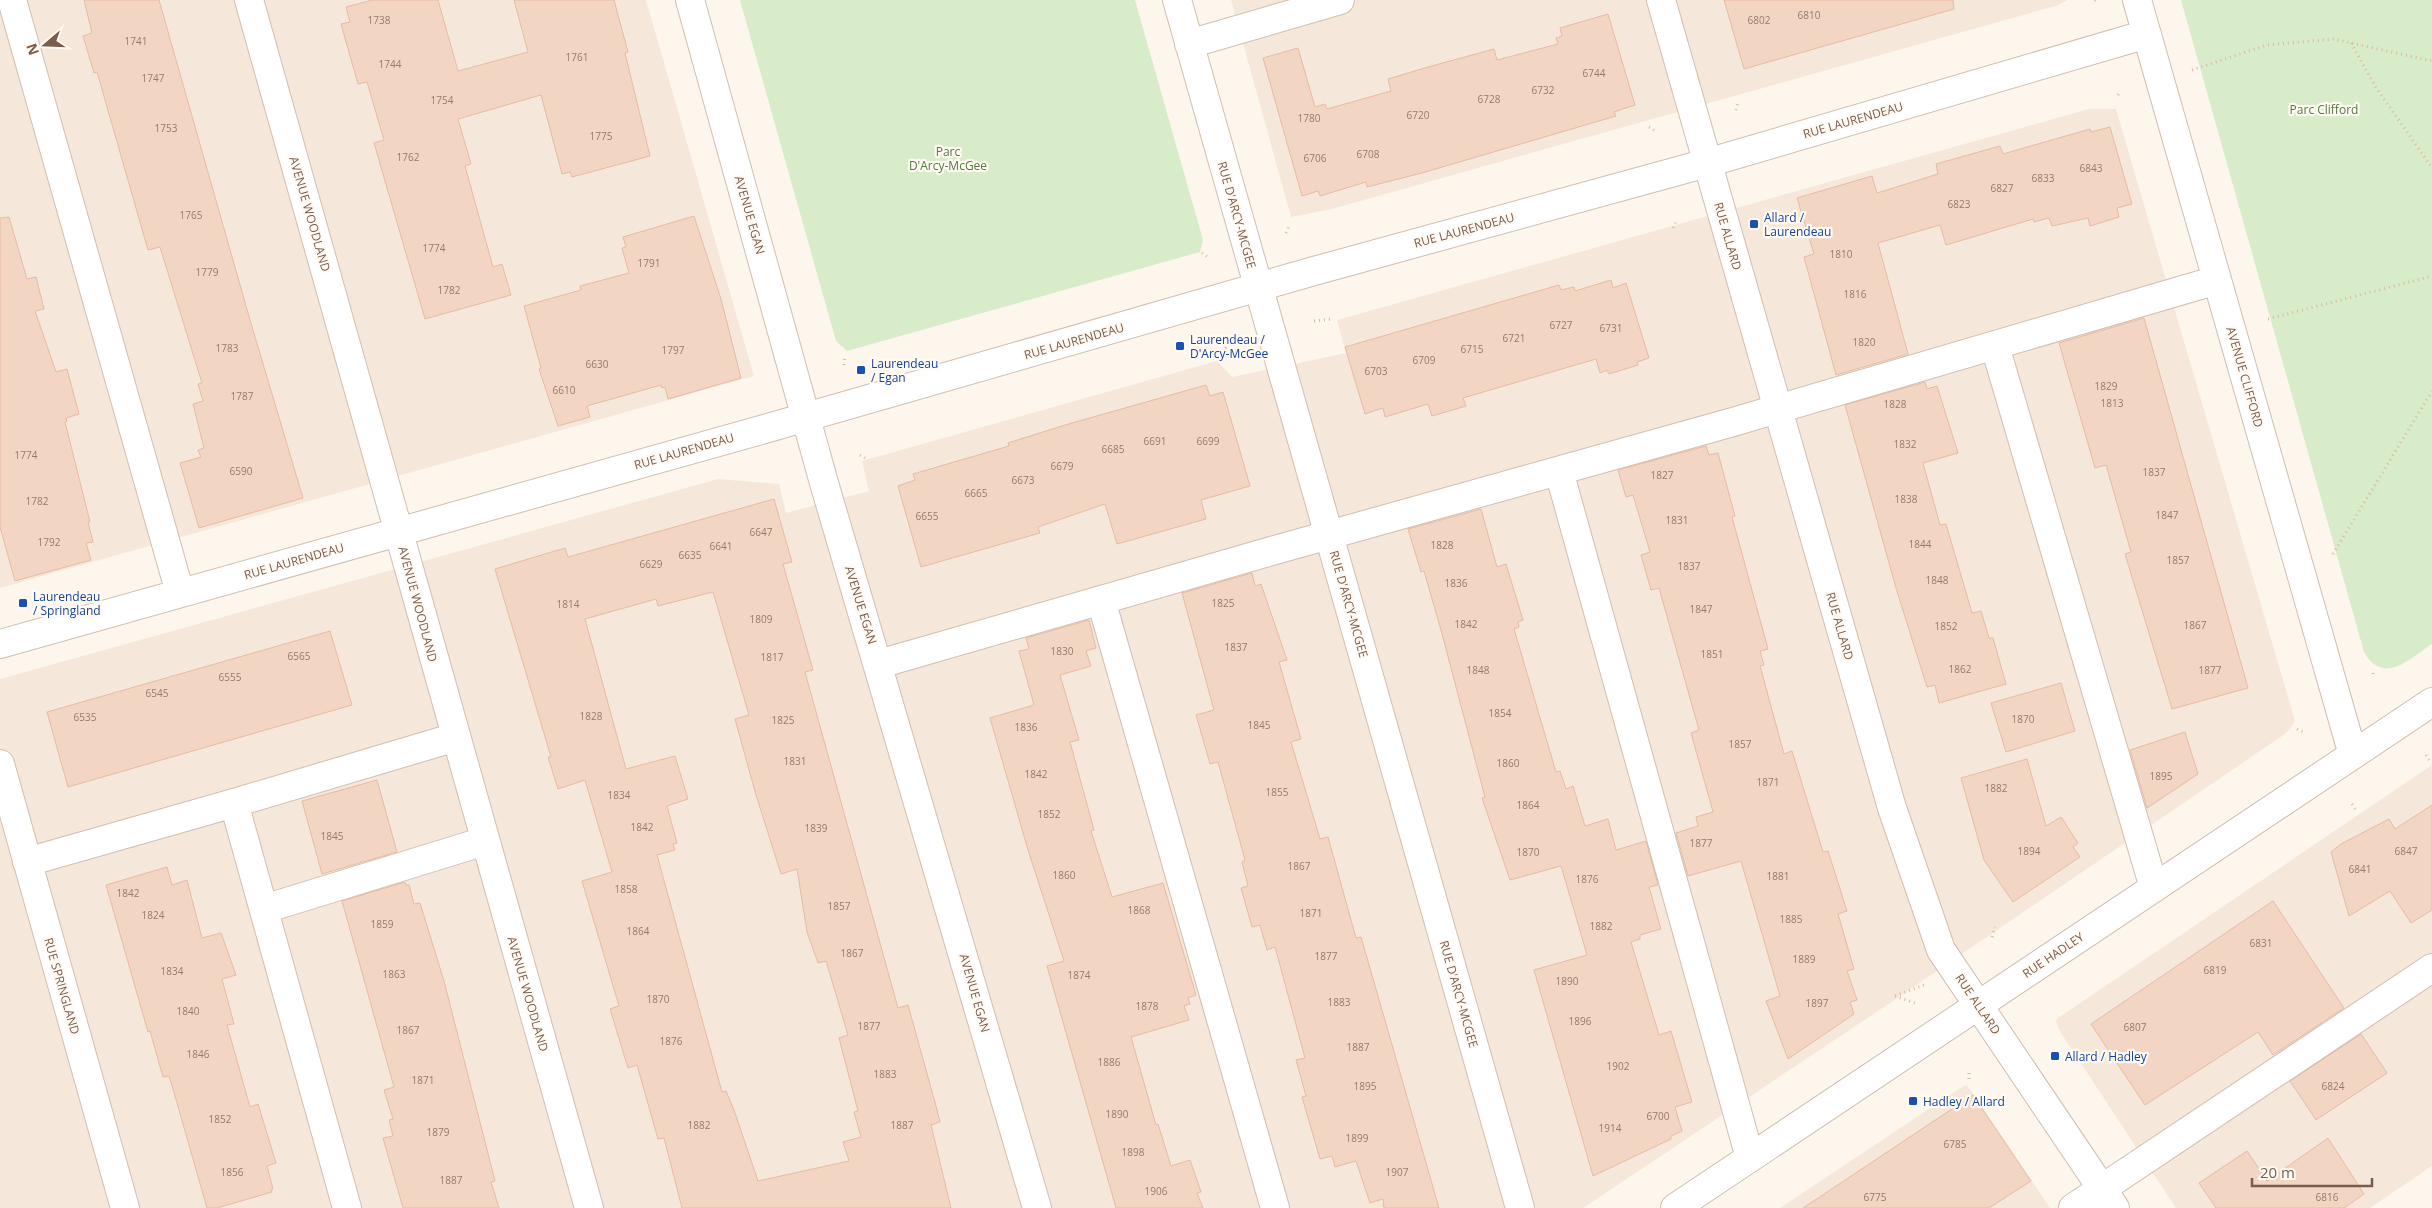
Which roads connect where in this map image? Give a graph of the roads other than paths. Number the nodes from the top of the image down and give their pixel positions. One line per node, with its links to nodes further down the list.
1 (12, 0): 19 (street)
2 (249, 0): 17 (street, AVENUE WOODLAND)
3 (690, 0): 15 (street, AVENUE EGAN)
4 (1177, 0): 9 (street, RUE D'ARCY-MCGEE)
5 (1340, 0): 9 (street)
6 (1661, 0): 10 (street, RUE ALLARD)
7 (2137, 0): 8 (street, AVENUE CLIFFORD)
8 (2147, 34): 10 (street, RUE LAURENDEAU); 11 (street, AVENUE CLIFFORD)
9 (1189, 44): 12 (street, RUE D'ARCY-MCGEE)
10 (1707, 163): 12 (street, RUE LAURENDEAU); 14 (street, RUE ALLARD)
11 (2217, 280): 13 (street); 25 (street, AVENUE CLIFFORD)
12 (1258, 288): 15 (street, RUE LAURENDEAU); 18 (street, RUE D'ARCY-MCGEE)
13 (1995, 346): 14 (street); 30 (street)
14 (1778, 409): 16 (street); 33 (street, RUE ALLARD)
15 (806, 417): 17 (street, RUE LAURENDEAU); 22 (street, AVENUE EGAN)
16 (1559, 471): 18 (street); 34 (street)
17 (398, 531): 19 (street, RUE LAURENDEAU); 24 (street, AVENUE WOODLAND)
18 (1329, 536): 20 (street); 41 (street, RUE D'ARCY-MCGEE)
19 (180, 593): 21 (street, RUE LAURENDEAU)
20 (1101, 600): 22 (street); 40 (street)
21 (0, 644)
22 (879, 664): 39 (street, AVENUE EGAN)
23 (2432, 702): 25 (street, RUE HADLEY)
24 (456, 737): 27 (street); 28 (street, AVENUE WOODLAND)
25 (2353, 755): 30 (street, RUE HADLEY)
26 (0, 764): 29 (street, RUE SPRINGLAND)
27 (234, 803): 29 (street); 31 (street)
28 (485, 841): 31 (street); 38 (street, AVENUE WOODLAND)
29 (27, 862): 36 (street, RUE SPRINGLAND)
30 (2154, 888): 33 (street, RUE HADLEY)
31 (264, 909): 37 (street)
32 (2432, 968): 35 (street)
33 (1978, 1005): 34 (street, RUE HADLEY); 35 (street, RUE ALLARD)
34 (1750, 1158): 42 (street, RUE HADLEY)
35 (2108, 1198): 43 (street)
36 (125, 1208)
37 (347, 1208)
38 (589, 1208)
39 (1038, 1208)
40 (1275, 1208)
41 (1520, 1208)
42 (1675, 1208)
43 (2073, 1208)

